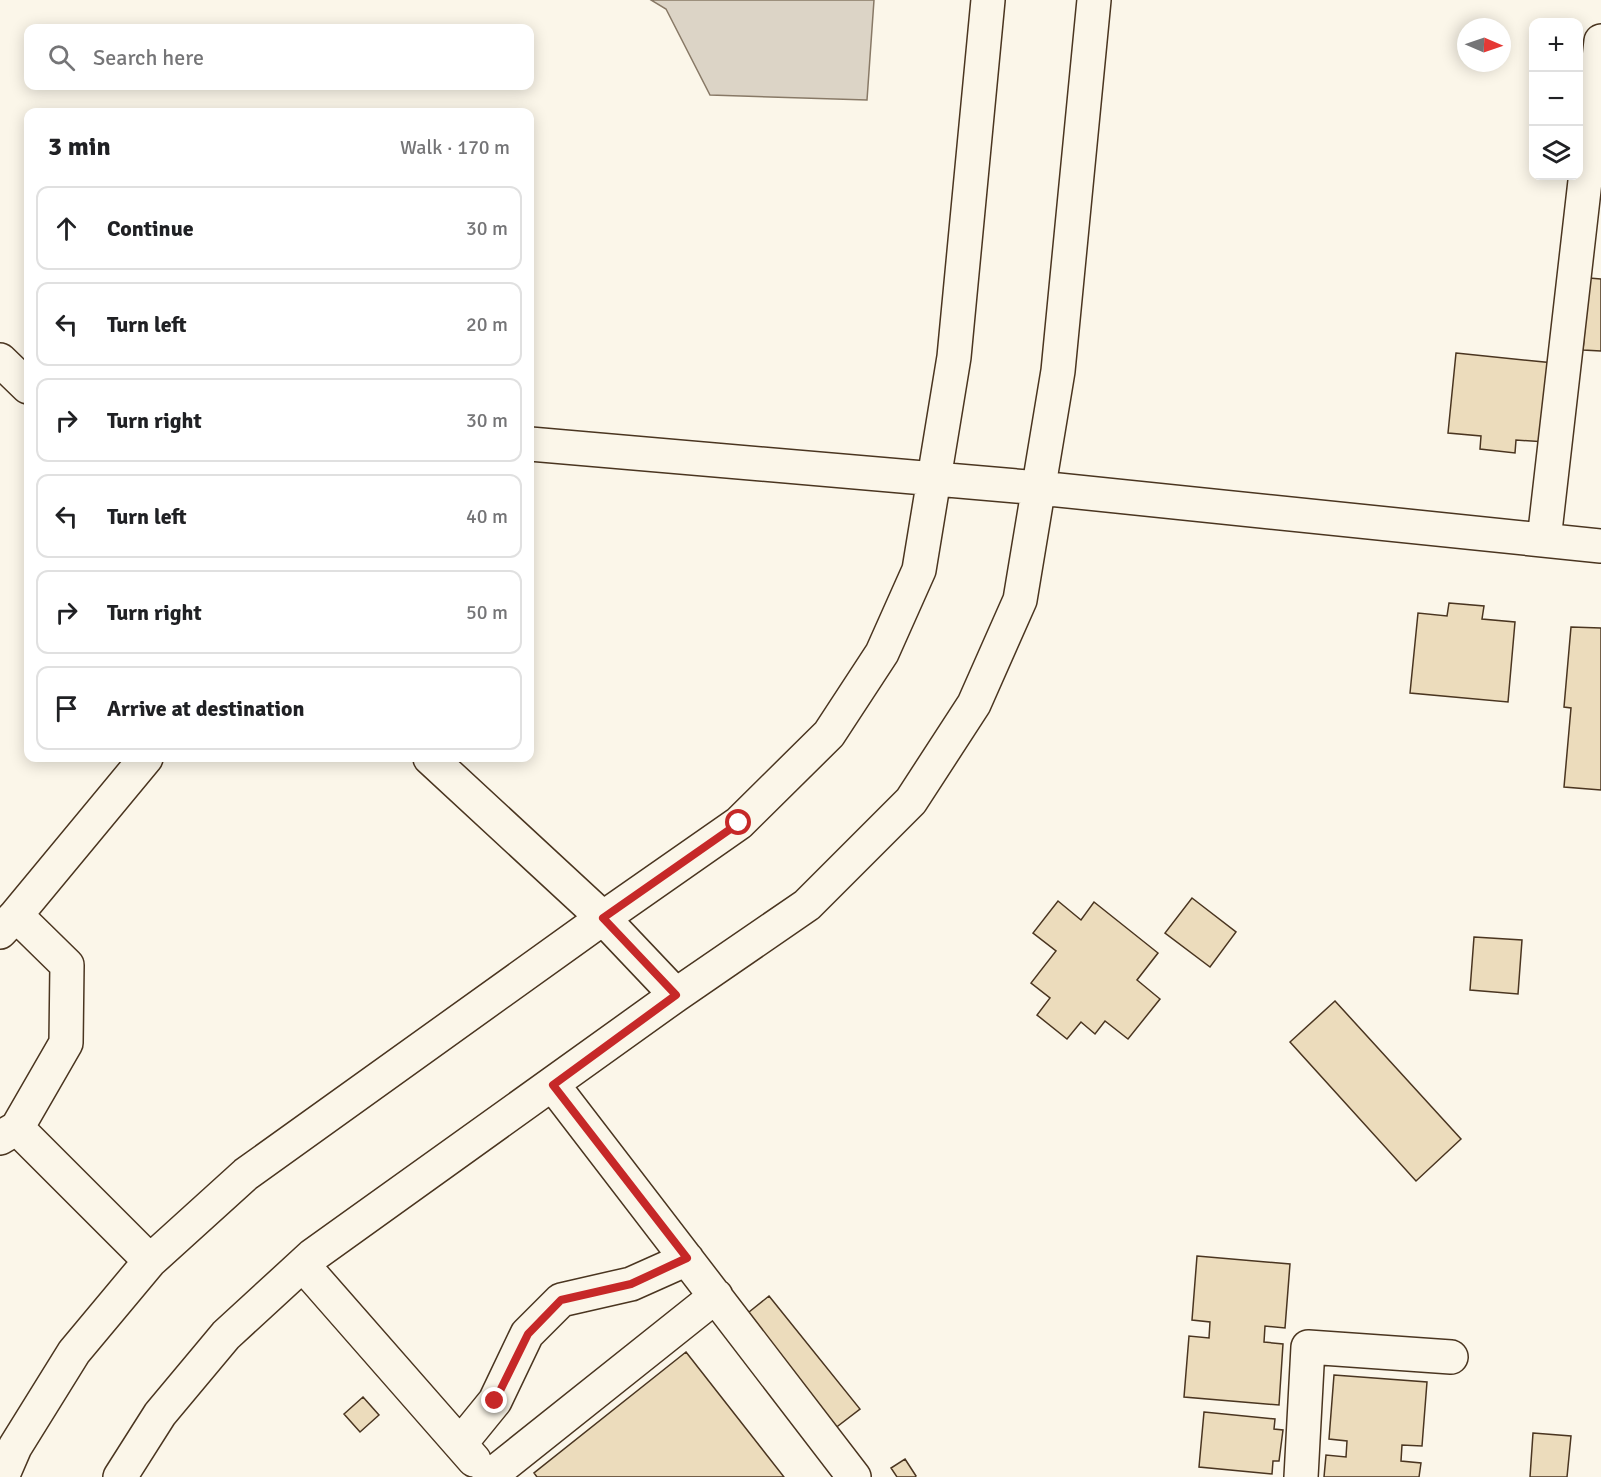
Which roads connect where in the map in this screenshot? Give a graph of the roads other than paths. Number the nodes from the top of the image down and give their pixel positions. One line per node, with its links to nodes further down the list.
1 (988, 0): 7 (street)
2 (1094, 0): 8 (street)
3 (1601, 41): 9 (street)
4 (0, 360): 5 (street)
5 (24, 383)
6 (534, 444): 7 (street)
7 (933, 480): 8 (street); 13 (street)
8 (1039, 488): 9 (street); 15 (street)
9 (1544, 540): 10 (street)
10 (1601, 546)
11 (143, 762): 14 (street)
12 (434, 762): 13 (street)
13 (603, 918): 15 (street); 19 (street)
14 (8, 924): 17 (street)
15 (676, 995): 16 (street)
16 (553, 1085): 18 (street); 20 (street)
17 (9, 1133): 19 (street)
18 (687, 1258): 21 (street); 23 (street)
19 (150, 1261): 24 (street)
20 (303, 1264): 23 (street); 25 (street)
21 (716, 1296): 26 (street); 27 (street)
22 (1451, 1357): 28 (street)
23 (460, 1444): 26 (street)
24 (2, 1477)
25 (120, 1477)
26 (489, 1477)
27 (854, 1477)
28 (1301, 1477)

